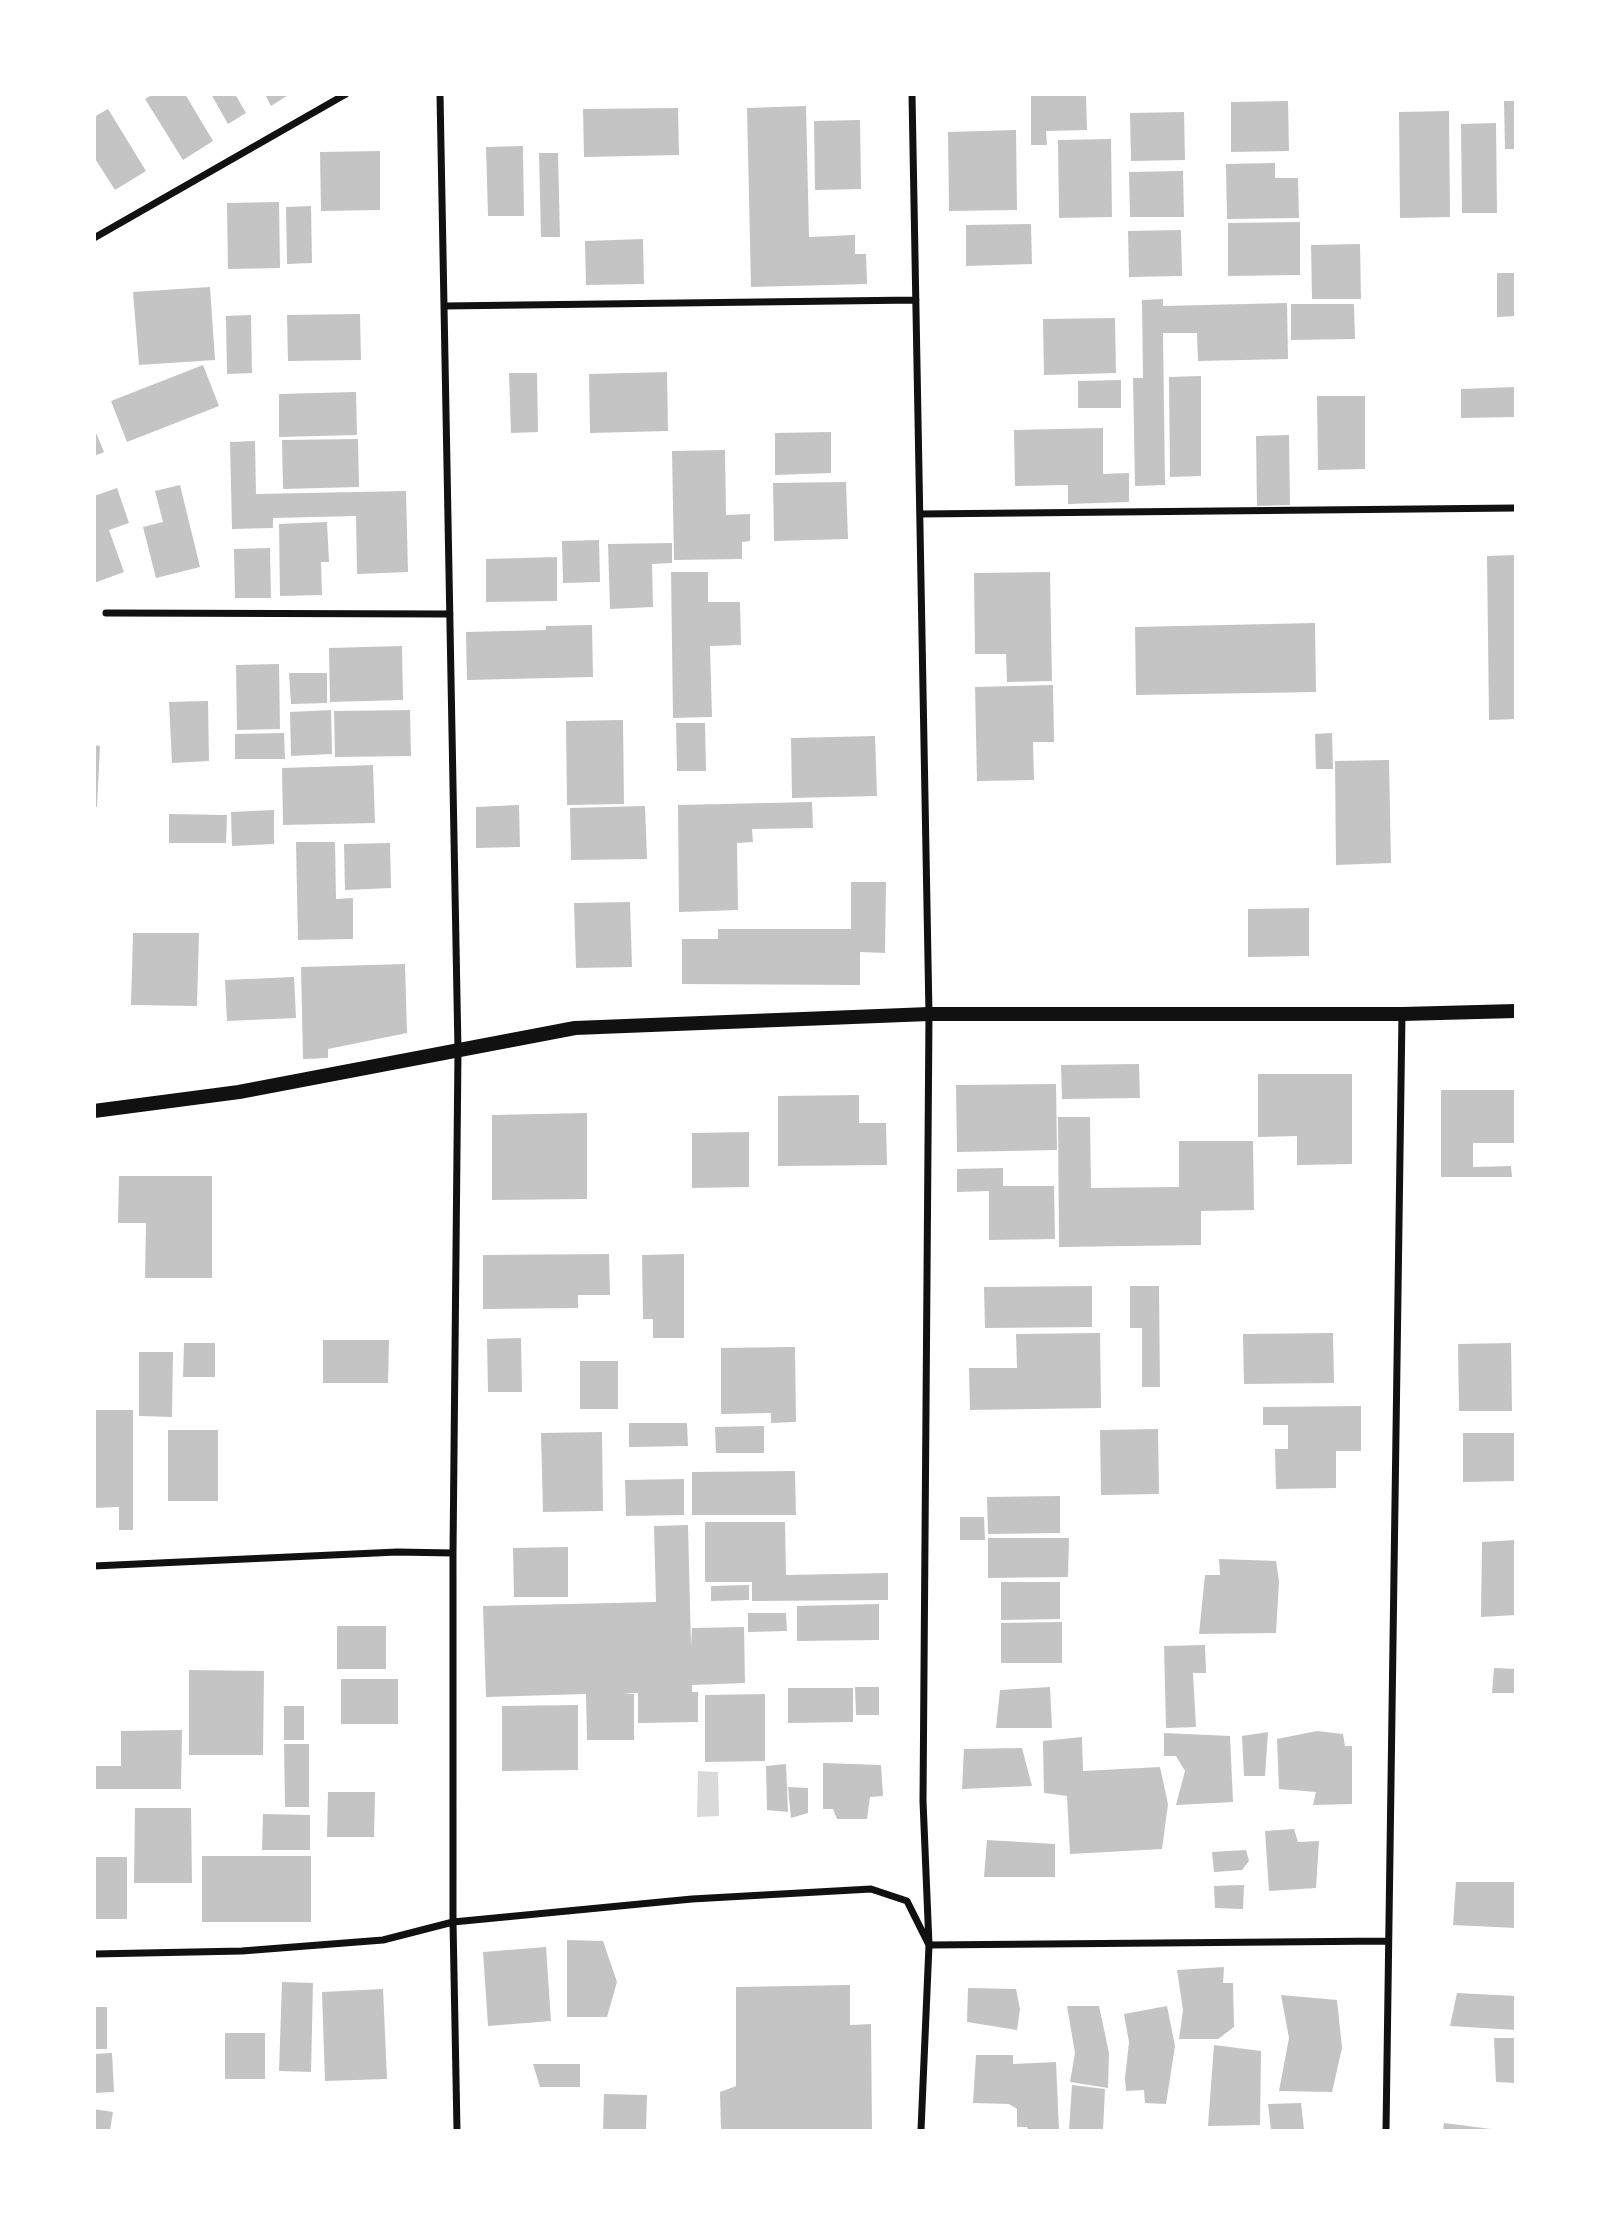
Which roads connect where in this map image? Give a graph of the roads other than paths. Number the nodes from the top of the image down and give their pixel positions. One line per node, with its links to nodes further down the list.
1 (346, 94): 4 (street)
2 (440, 94): 6 (street)
3 (912, 94): 5 (street)
4 (94, 238)
5 (916, 300): 6 (street); 8 (street)
6 (444, 306): 10 (street)
7 (1516, 508): 8 (street)
8 (920, 514): 12 (street)
9 (106, 613): 10 (street)
10 (450, 614): 14 (street)
11 (1516, 1011): 13 (main road)
12 (929, 1014): 13 (main road); 14 (main road); 20 (street)
13 (1402, 1014): 19 (street)
14 (458, 1050): 15 (main road); 16 (street)
15 (94, 1111)
16 (453, 1553): 17 (street); 18 (street)
17 (94, 1566)
18 (453, 1922): 20 (street); 21 (street); 22 (street)
19 (1388, 1941): 20 (street); 24 (street)
20 (929, 1945): 23 (street)
21 (94, 1954)
22 (457, 2130)
23 (921, 2130)
24 (1387, 2130)

